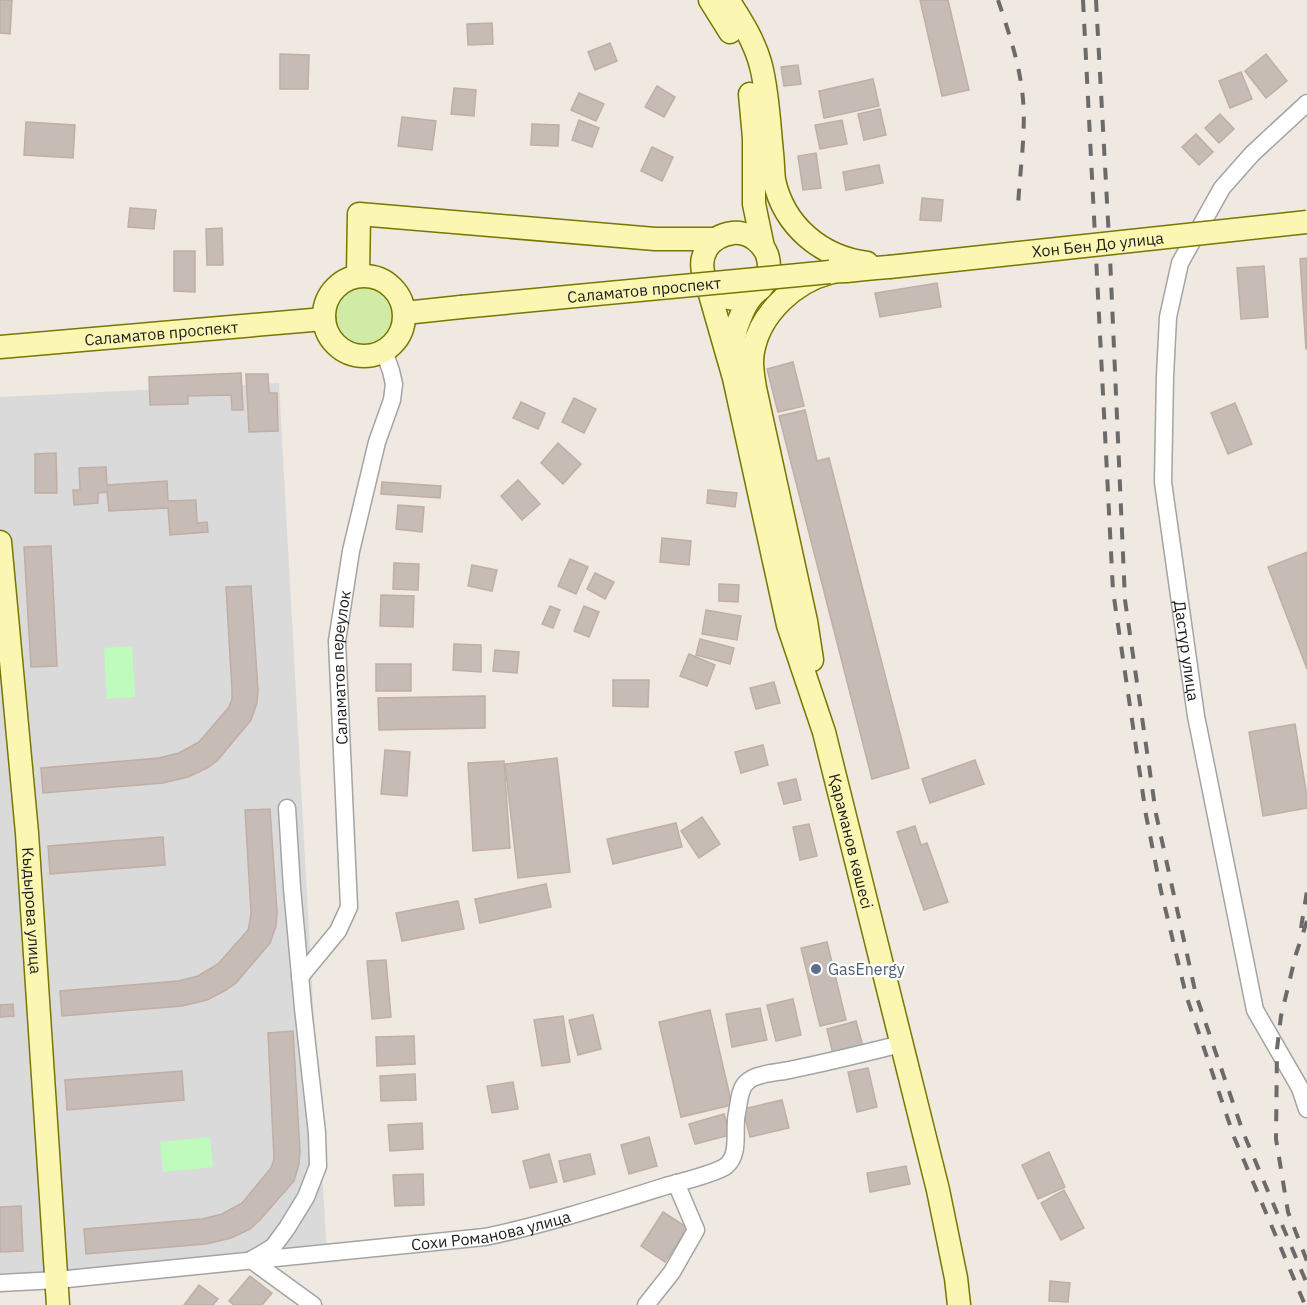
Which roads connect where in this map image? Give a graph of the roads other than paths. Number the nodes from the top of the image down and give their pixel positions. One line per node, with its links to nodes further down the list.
1 (710, 0): 4 (street)
2 (728, 0): 9 (street)
3 (1307, 103): 24 (street, Дастур улица)
4 (753, 179): 6 (street); 8 (street)
5 (1307, 222): 9 (street, Хон Бен До улица, bridge)
6 (719, 237): 7 (street); 8 (street); 12 (street)
7 (655, 239): 11 (street); 12 (street)
8 (763, 247): 13 (street)
9 (889, 267): 10 (street, Саламатов проспект)
10 (830, 272): 14 (street, Саламатов проспект, bridge); 20 (street)
11 (358, 275): 14 (street); 15 (street)
12 (705, 278): 13 (street); 18 (street)
13 (753, 294): 18 (street)
14 (405, 313): 17 (street)
15 (324, 319): 16 (street, Саламатов проспект); 17 (street)
16 (0, 347)
17 (384, 351): 22 (street, Саламатов переулок)
18 (734, 378): 20 (street, Қараманов көшесі)
19 (0, 542): 27 (street, Кыдырова улица)
20 (824, 732): 23 (street, Қараманов көшесі)
21 (287, 808): 22 (street)
22 (300, 977): 26 (street)
23 (901, 1044): 25 (street, Сохи Романова улица); 32 (street, Қараманов көшесі)
24 (1307, 1109)
25 (676, 1184): 26 (street, Сохи Романова улица); 31 (street)
26 (251, 1260): 27 (street, Сохи Романова улица); 30 (street)
27 (57, 1280): 28 (street, Сохи Романова улица); 29 (street, Кыдырова улица)
28 (0, 1283)
29 (58, 1305)
30 (313, 1305)
31 (646, 1305)
32 (959, 1305)

